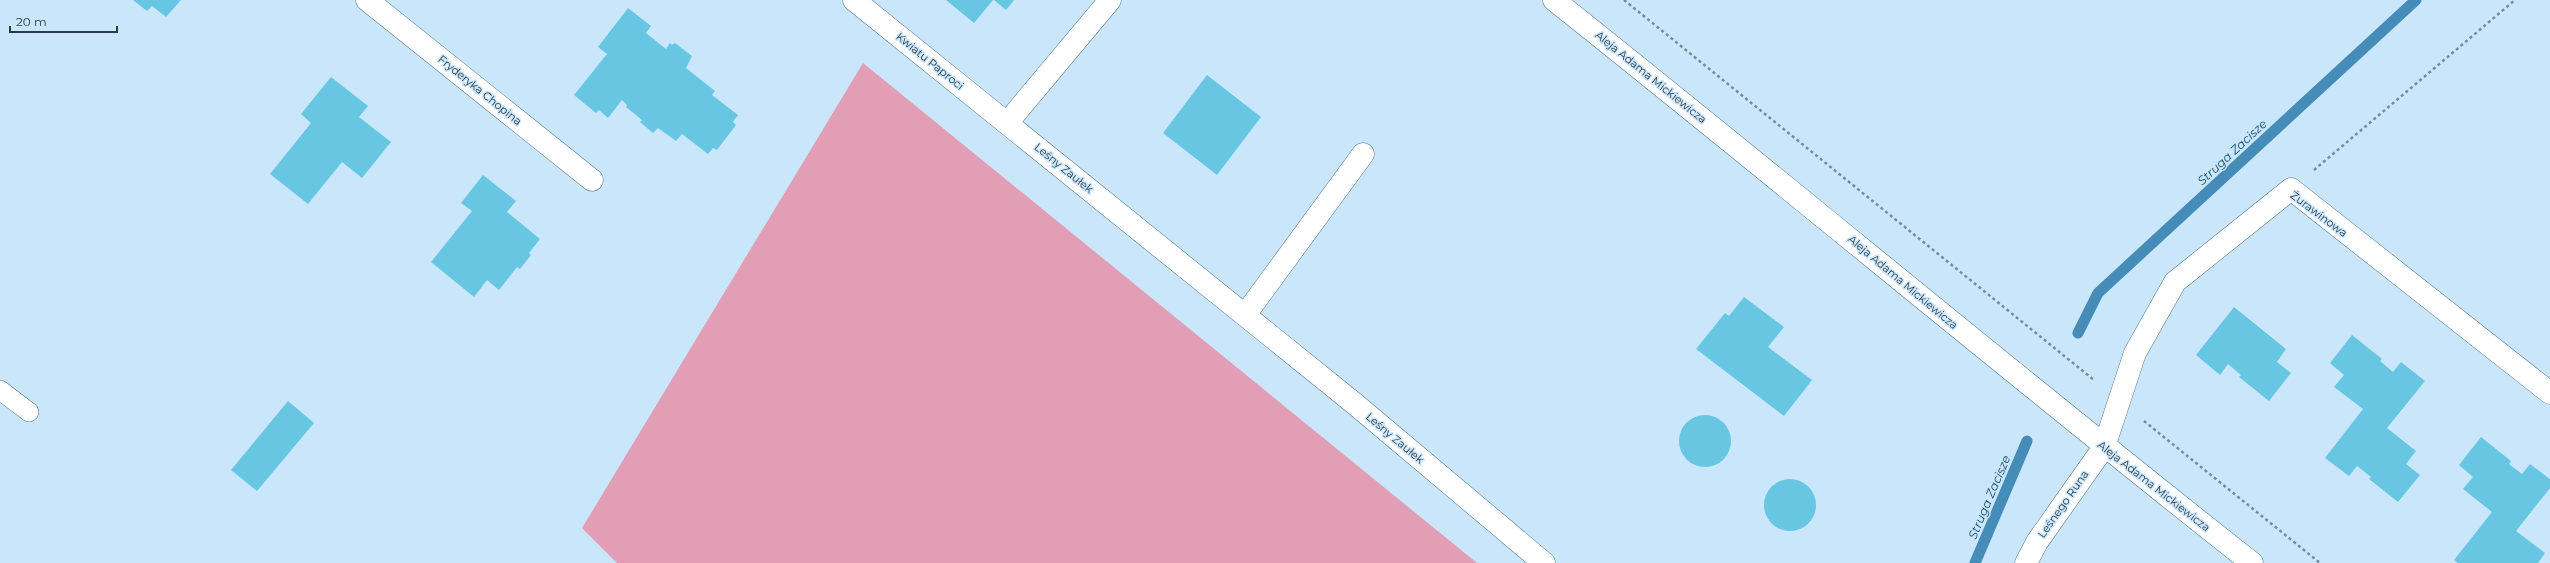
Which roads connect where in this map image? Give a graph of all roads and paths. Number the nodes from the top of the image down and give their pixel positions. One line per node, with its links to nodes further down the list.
1 (367, 0): 9 (street, Fryderyka Chopina)
2 (854, 0): 7 (street, Kwiatu Paproci)
3 (1110, 0): 7 (street)
4 (1554, 0): 16 (street, Aleja Adama Mickiewicza)
5 (1624, 0): 14 (path)
6 (2515, 0): 10 (path)
7 (1007, 123): 11 (street, Leśny Zaułek)
8 (1363, 154): 11 (street)
9 (592, 180)
10 (2291, 189): 13 (street, Żurawinowa); 14 (street, Żurawinowa)
11 (1245, 315): 17 (street, Leśny Zaułek)
12 (0, 390): 15 (lane)
13 (2550, 394)
14 (2119, 401): 16 (street, Żurawinowa); 20 (path)
15 (29, 412)
16 (2104, 446): 18 (street, Leśnego Runa); 19 (street, Aleja Adama Mickiewicza)
17 (1544, 563)
18 (2026, 563)
19 (2252, 563)
20 (2320, 563)

